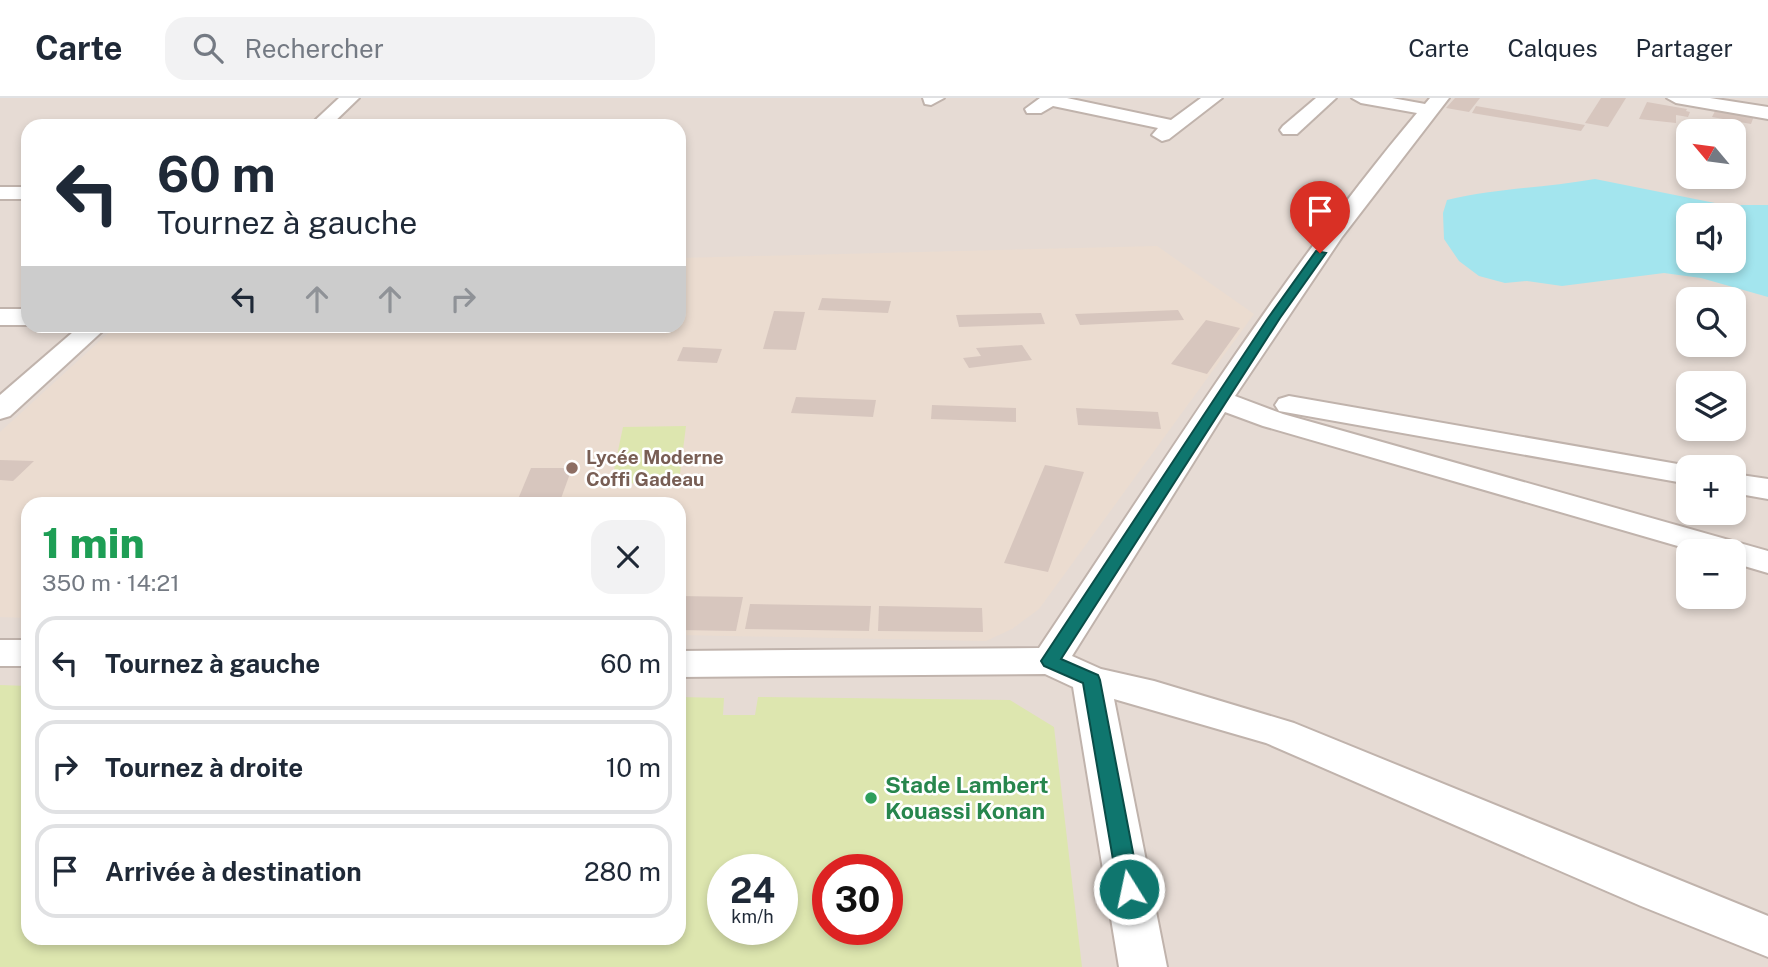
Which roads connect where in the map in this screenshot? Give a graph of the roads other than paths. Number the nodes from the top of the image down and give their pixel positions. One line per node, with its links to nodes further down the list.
1 (351, 98): 10 (street)
2 (1213, 98): 6 (street)
3 (1326, 98): 11 (street)
4 (1361, 98): 7 (street)
5 (1676, 98): 9 (street)
6 (1092, 103): 8 (street)
7 (1434, 104): 17 (street)
8 (1034, 109)
9 (1768, 113)
10 (327, 119)
11 (1290, 130)
12 (21, 193): 13 (street)
13 (0, 194)
14 (0, 317): 15 (street)
15 (21, 317)
16 (87, 333): 18 (street)
17 (1220, 400): 19 (street); 22 (street); 27 (street)
18 (0, 410)
19 (1676, 473)
20 (1746, 485): 21 (street)
21 (1768, 489)
22 (1688, 539)
23 (1746, 556): 24 (street)
24 (1768, 562)
25 (0, 653): 26 (street)
26 (21, 653)
27 (1050, 661): 28 (street); 29 (street)
28 (686, 664)
29 (1091, 680): 30 (street); 31 (street)
30 (1768, 937)
31 (1143, 967)

